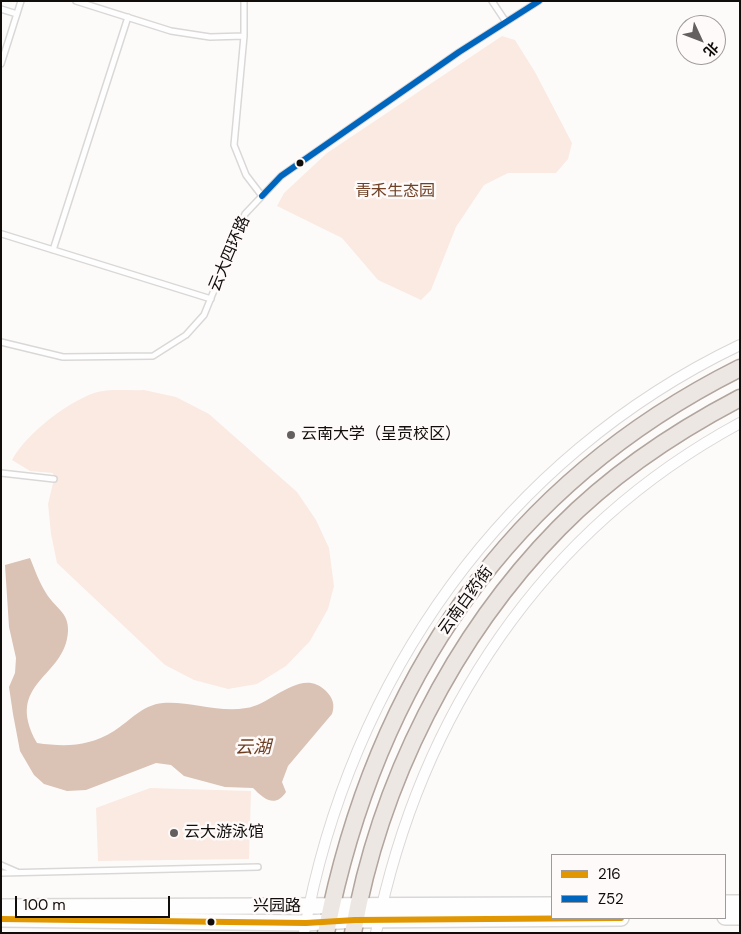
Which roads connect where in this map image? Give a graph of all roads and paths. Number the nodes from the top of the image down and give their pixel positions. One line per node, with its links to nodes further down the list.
1 (21, 1): 7 (lane)
2 (76, 1): 8 (lane)
3 (244, 1): 10 (lane)
4 (492, 1): 9 (lane)
5 (539, 1): 9 (lane, 云大四环路)
6 (1, 9): 7 (lane)
7 (17, 14): 11 (lane)
8 (128, 17): 10 (lane); 14 (lane)
9 (506, 22): 12 (lane, 云大四环路)
10 (244, 36): 12 (lane)
11 (1, 64)
12 (262, 196): 15 (lane, 云大四环路)
13 (2, 234): 14 (lane)
14 (53, 250): 15 (lane)
15 (212, 299): 16 (lane, 云大四环路)
16 (1, 342)
17 (740, 345): 31 (street)
18 (740, 368): 36 (main road, 云南白药街)
19 (740, 398): 37 (main road, 云南白药街)
20 (740, 423): 38 (street)
21 (1, 473): 22 (lane)
22 (54, 479)
23 (1, 865): 26 (lane)
24 (258, 867): 26 (lane)
25 (1, 873): 26 (lane)
26 (19, 874)
27 (740, 903): 28 (main road)
28 (726, 904)
29 (551, 905): 38 (main road, 兴园路)
30 (1, 907): 31 (main road, 兴园路)
31 (310, 907): 36 (main road, 兴园路); 39 (street)
32 (726, 917): 33 (main road)
33 (740, 917)
34 (1, 919): 39 (main road, 兴园路)
35 (551, 919): 38 (main road, 兴园路)
36 (329, 920): 37 (main road, 兴园路); 39 (main road, 兴园路)
37 (355, 920): 38 (main road, 兴园路)
38 (378, 920)
39 (305, 928)

